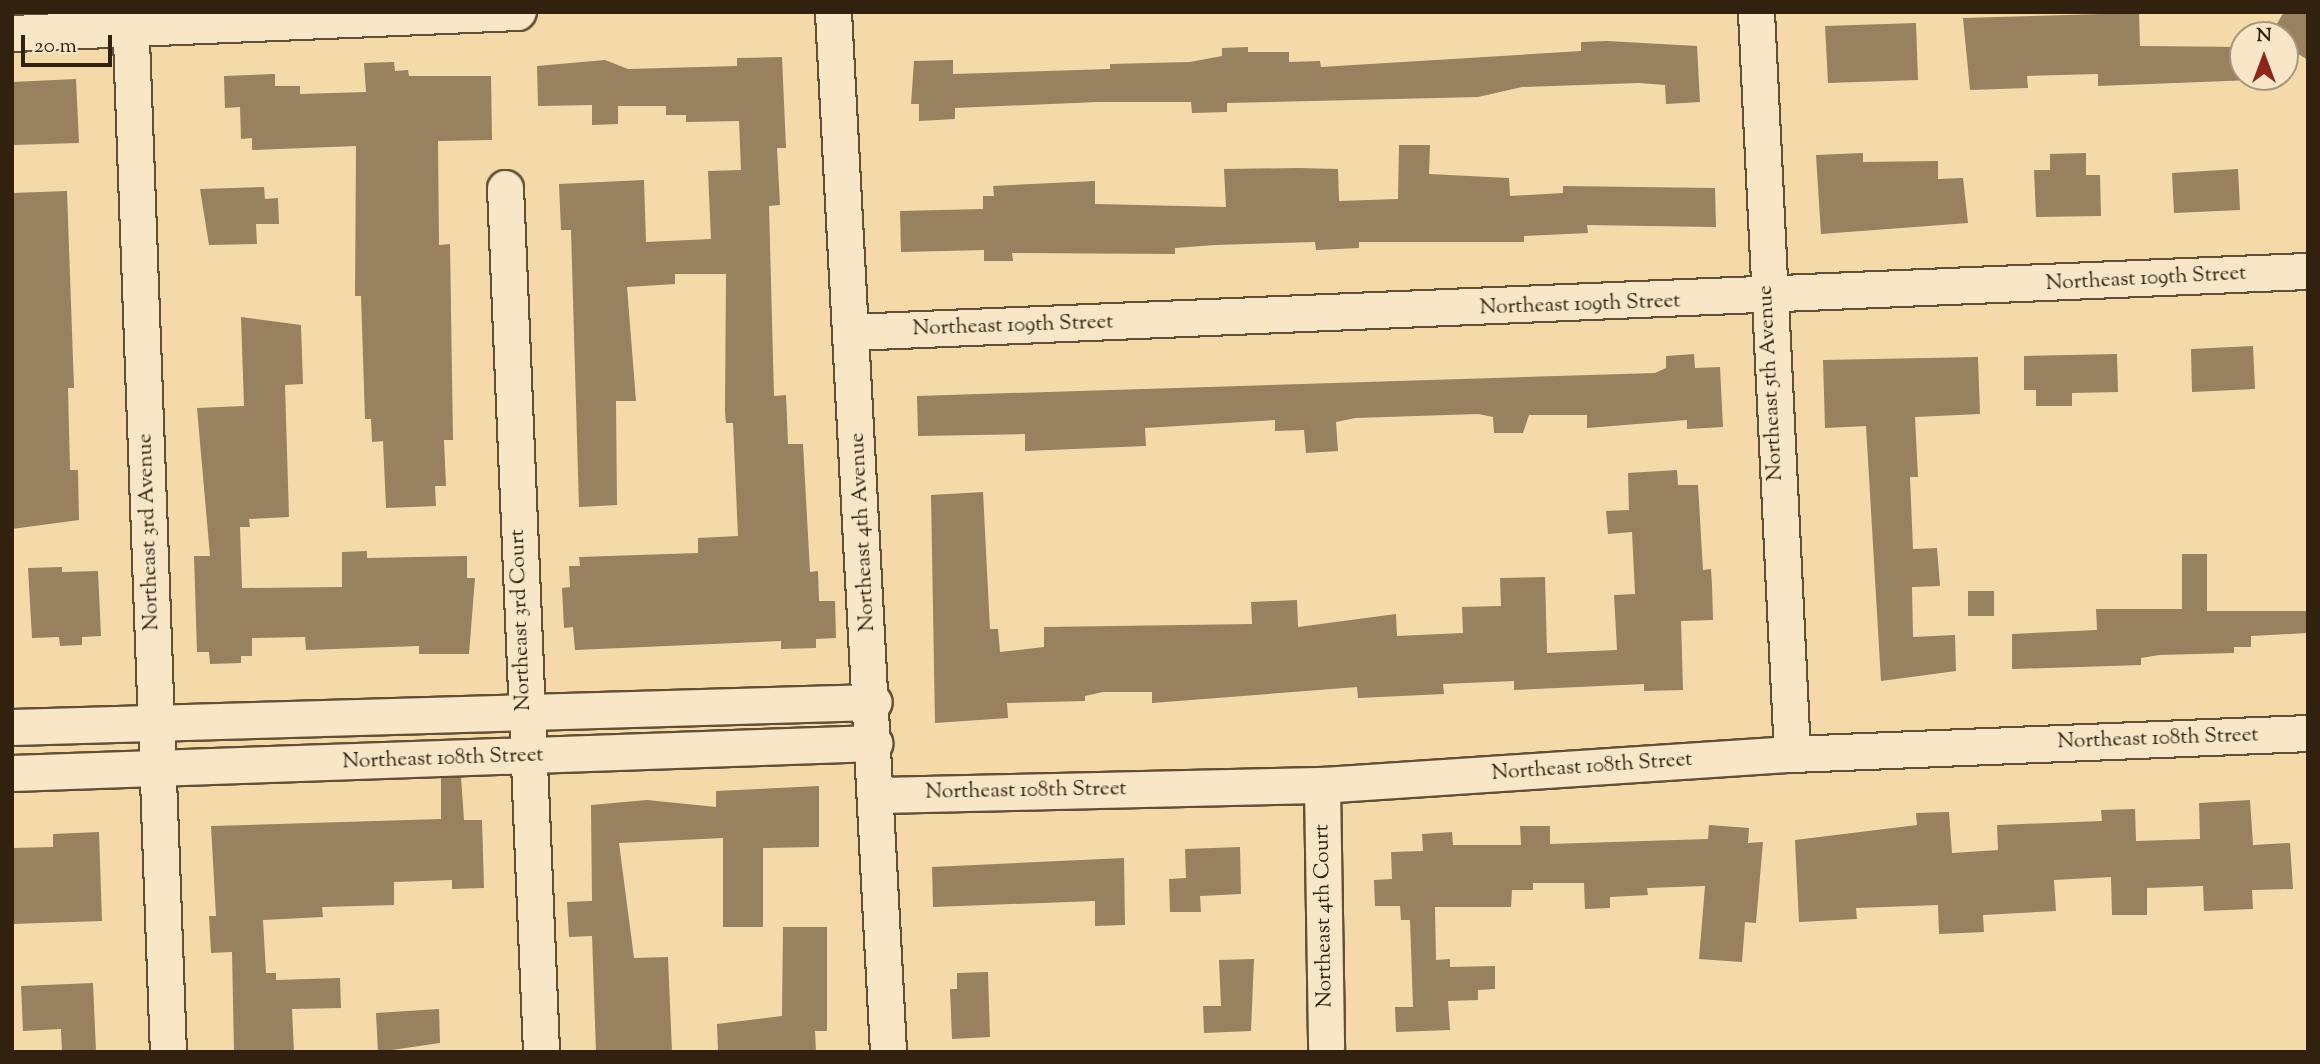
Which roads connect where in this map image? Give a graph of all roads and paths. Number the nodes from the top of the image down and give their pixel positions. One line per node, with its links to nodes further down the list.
1 (518, 12): 4 (street)
2 (833, 12): 9 (street, Northeast 4th Avenue)
3 (1756, 12): 8 (street, Northeast 5th Avenue)
4 (131, 21): 5 (street); 12 (street, Northeast 3rd Avenue)
5 (12, 33)
6 (505, 188): 11 (street, Northeast 3rd Court)
7 (2308, 271): 8 (street, Northeast 109th Street)
8 (1766, 298): 9 (street, Northeast 109th Street); 16 (street, Northeast 5th Avenue)
9 (851, 332): 10 (street, Northeast 4th Avenue)
10 (874, 702): 11 (street); 15 (street, Northeast 4th Avenue)
11 (525, 708): 12 (street); 17 (street, Northeast 3rd Court)
12 (156, 723): 13 (street); 18 (street, Northeast 3rd Avenue)
13 (12, 727)
14 (2308, 733): 16 (street, Northeast 108th Street)
15 (874, 743): 17 (street, Northeast 108th Street); 21 (street, Northeast 4th Avenue)
16 (1792, 754): 20 (street, Northeast 108th Street)
17 (527, 757): 18 (street, Northeast 108th Street); 24 (street, Northeast 3rd Court)
18 (158, 767): 19 (street, Northeast 108th Street); 23 (street, Northeast 3rd Avenue)
19 (12, 773)
20 (1322, 785): 21 (street, Northeast 108th Street); 22 (street, Northeast 4th Court)
21 (876, 795): 25 (street, Northeast 4th Avenue)
22 (1326, 1047)
23 (168, 1052)
24 (541, 1052)
25 (888, 1052)

